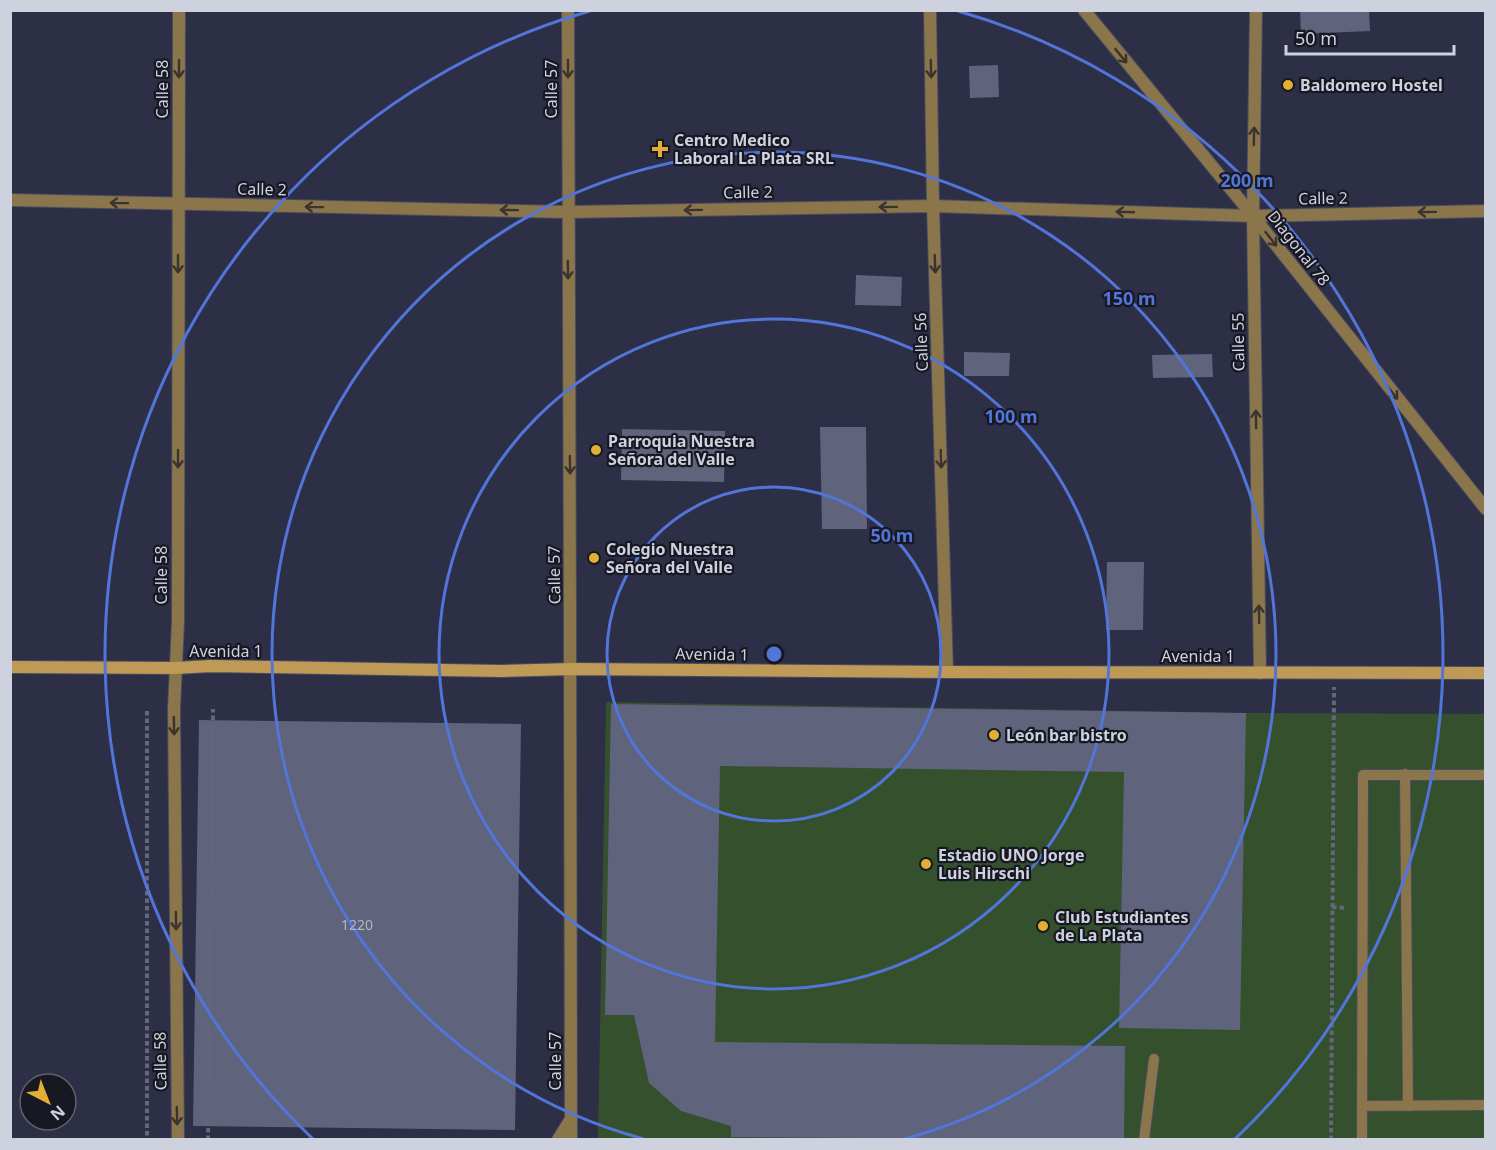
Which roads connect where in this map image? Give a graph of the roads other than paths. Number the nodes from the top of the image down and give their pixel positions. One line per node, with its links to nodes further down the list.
1 (179, 10): 7 (street, Calle 58, one-way to 7)
2 (568, 10): 10 (street, Calle 57, one-way to 10)
3 (930, 10): 8 (street, Calle 56, one-way to 8)
4 (1084, 10): 11 (street, Diagonal 78, one-way to 11)
5 (1257, 10): 11 (street, Calle 55, one-way to 5)
6 (10, 200): 7 (street, Calle 2, one-way to 6)
7 (178, 204): 10 (street, Calle 2, one-way to 7); 14 (street, Calle 58, one-way to 14)
8 (933, 206): 10 (street, Calle 2, one-way to 10); 11 (street, Calle 2, one-way to 8); 16 (street, Calle 56, one-way to 16)
9 (1485, 211): 11 (street, Calle 2, one-way to 11)
10 (567, 212): 15 (street, Calle 57, one-way to 15)
11 (1253, 216): 12 (street, Diagonal 78, one-way to 12); 17 (street, Calle 55, one-way to 11)
12 (1485, 509)
13 (10, 667): 14 (main road, Avenida 1)
14 (176, 668): 15 (main road, Avenida 1); 26 (street, Calle 58, one-way to 26)
15 (572, 669): 16 (main road, Avenida 1); 25 (street, Calle 57)
16 (947, 672): 17 (main road, Avenida 1)
17 (1260, 673): 18 (main road, Avenida 1)
18 (1485, 673)
19 (1405, 774): 20 (lane); 23 (lane); 24 (lane)
20 (1485, 775)
21 (1154, 1059): 29 (lane)
22 (1485, 1105): 24 (lane)
23 (1362, 1106): 24 (lane); 30 (lane)
24 (1408, 1106)
25 (572, 1118): 27 (street); 28 (street, Calle 57)
26 (178, 1140)
27 (558, 1140)
28 (572, 1140)
29 (1144, 1140)
30 (1362, 1140)

